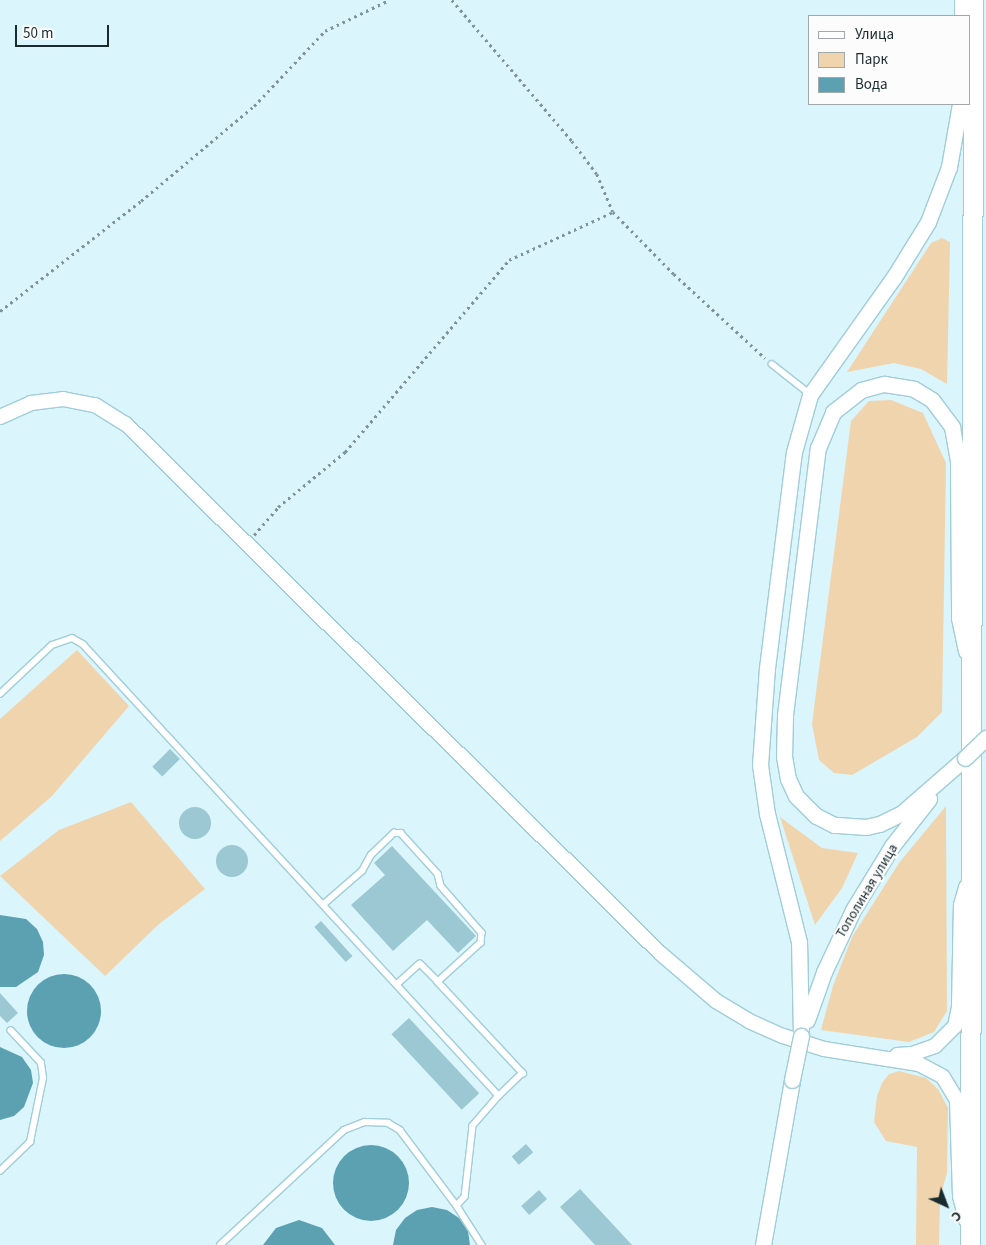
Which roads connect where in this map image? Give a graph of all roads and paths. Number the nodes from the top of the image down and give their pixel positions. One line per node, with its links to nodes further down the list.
1 (389, 0): 8 (path)
2 (452, 0): 7 (path)
3 (962, 0): 5 (main road)
4 (974, 0): 13 (highway)
5 (962, 15)
6 (960, 105): 10 (main road)
7 (613, 212): 9 (path); 12 (path)
8 (0, 311)
9 (772, 364): 10 (lane)
10 (810, 395): 21 (main road)
11 (0, 417): 12 (street)
12 (248, 542): 23 (street)
13 (971, 677): 16 (main road); 17 (highway)
14 (0, 694): 18 (lane)
15 (986, 738): 16 (main road, bridge)
16 (928, 796): 21 (main road, Тополиная улица)
17 (972, 866): 23 (street); 27 (highway)
18 (325, 904): 19 (lane); 20 (lane)
19 (438, 982): 20 (lane); 24 (lane)
20 (398, 984): 24 (lane)
21 (810, 987): 30 (main road, Тополиная улица, bridge)
22 (12, 1031): 25 (lane)
23 (876, 1056): 27 (street)
24 (499, 1096): 26 (lane)
25 (0, 1171)
26 (457, 1206): 28 (lane); 29 (lane)
27 (970, 1239)
28 (220, 1245)
29 (482, 1245)
30 (763, 1245)

